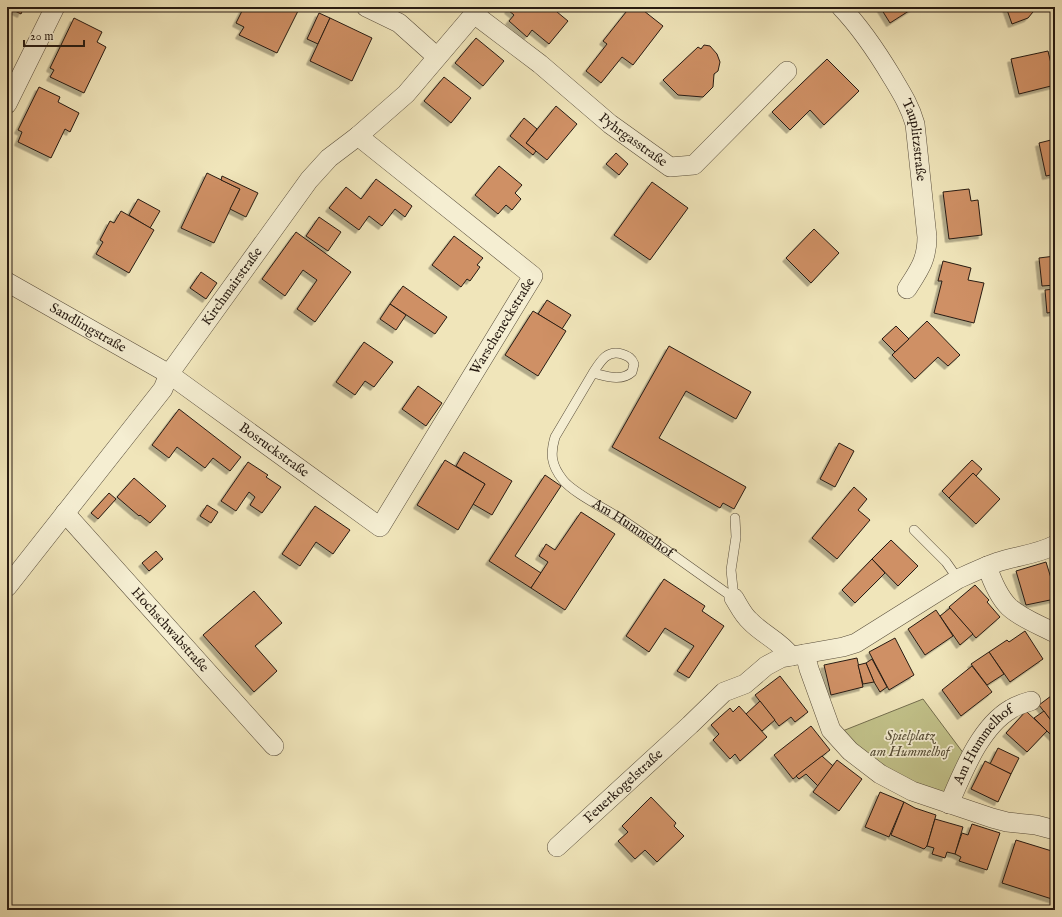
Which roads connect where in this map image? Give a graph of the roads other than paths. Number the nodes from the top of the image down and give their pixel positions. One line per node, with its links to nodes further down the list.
1 (55, 7): 7 (street)
2 (366, 7): 5 (street)
3 (841, 7): 10 (street, Tauplitzstraße)
4 (477, 10): 5 (street, Kirchmairstraße); 6 (street, Pyhrgasstraße)
5 (437, 57): 8 (street, Kirchmairstraße)
6 (786, 70)
7 (7, 104)
8 (358, 136): 12 (street, Kirchmairstraße); 15 (street, Warscheneckstraße)
9 (7, 282): 12 (street, Sandlingstraße)
10 (907, 289)
11 (593, 373): 21 (lane, Am Hummelhof)
12 (169, 374): 13 (street, Kirchmairstraße); 15 (street, Bosruckstraße)
13 (65, 513): 20 (street, Kirchmairstraße); 25 (street, Hochschwabstraße)
14 (735, 518): 21 (lane)
15 (380, 527)
16 (914, 530): 19 (lane)
17 (1055, 545): 18 (street)
18 (986, 566): 19 (street); 22 (street)
19 (958, 579): 23 (street)
20 (7, 587)
21 (734, 598): 23 (street, Am Hummelhof)
22 (1055, 633)
23 (798, 655): 26 (street, Am Hummelhof); 28 (street, Feuerkogelstraße)
24 (1031, 702): 26 (street, Am Hummelhof)
25 (274, 746)
26 (949, 804): 27 (street, Am Hummelhof)
27 (1055, 830)
28 (557, 847)

